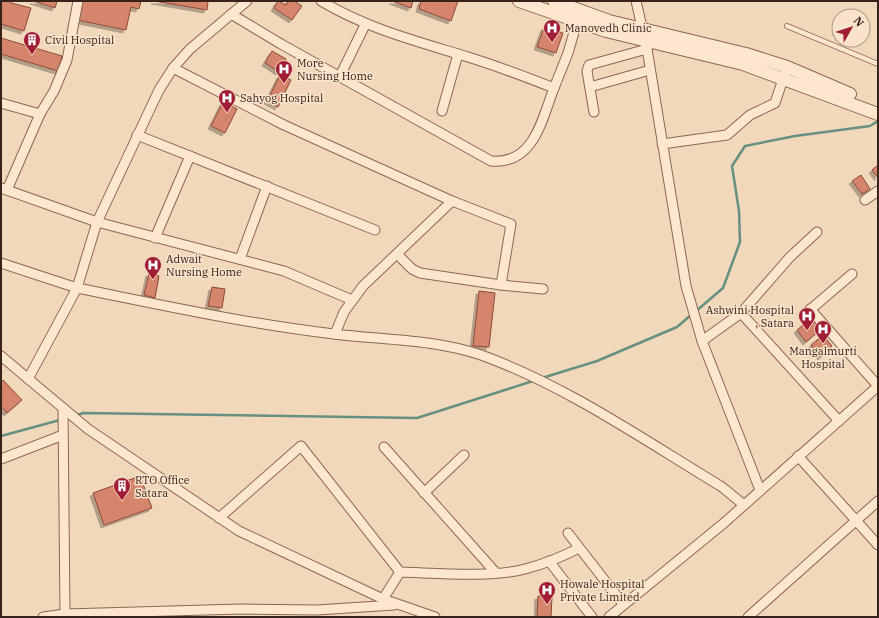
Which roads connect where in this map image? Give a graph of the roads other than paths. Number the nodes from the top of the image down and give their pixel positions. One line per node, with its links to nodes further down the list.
1 (78, 1): 25 (street)
2 (247, 1): 7 (street)
3 (321, 1): 9 (street)
4 (519, 1): 8 (street)
5 (554, 1): 8 (street)
6 (636, 1): 11 (street)
7 (232, 14): 15 (street); 18 (street)
8 (579, 16): 11 (street); 12 (street); 20 (street)
9 (365, 25): 13 (street); 18 (street)
10 (787, 26): 14 (lane)
11 (641, 29): 12 (street); 17 (street)
12 (646, 45): 16 (street); 17 (street); 19 (street)
13 (458, 54): 20 (street); 23 (street)
14 (878, 64)
15 (173, 68): 27 (street); 34 (street)
16 (650, 70): 19 (street); 28 (street)
17 (785, 73): 22 (street); 26 (street); 28 (street)
18 (340, 76): 20 (street)
19 (590, 87): 24 (street)
20 (554, 88)
21 (1, 103): 25 (street)
22 (878, 105)
23 (442, 111)
24 (594, 112)
25 (40, 114): 31 (street)
26 (878, 114)
27 (137, 135): 29 (street); 35 (street)
28 (662, 144): 49 (street)
29 (190, 156): 30 (street); 38 (street)
30 (267, 186): 36 (street); 40 (street)
31 (4, 189): 35 (street)
32 (878, 192): 33 (street)
33 (865, 200)
34 (452, 201): 39 (street); 43 (street)
35 (97, 222): 38 (street); 44 (street)
36 (375, 230)
37 (817, 232): 47 (street)
38 (155, 238): 40 (street)
39 (397, 254): 43 (street); 46 (street)
40 (240, 259): 46 (street)
41 (1, 263): 44 (street)
42 (852, 274): 52 (street)
43 (501, 285): 45 (street)
44 (77, 288): 48 (street); 51 (street)
45 (543, 289)
46 (352, 300): 48 (street)
47 (741, 313): 49 (street); 54 (street)
48 (335, 334): 63 (street)
49 (702, 341): 60 (street)
50 (1, 356): 51 (street)
51 (28, 379): 53 (street)
52 (878, 386): 54 (street)
53 (63, 408): 55 (street); 64 (street)
54 (839, 421): 58 (street)
55 (63, 435): 59 (street); 76 (street)
56 (384, 447): 61 (street)
57 (464, 455): 61 (street)
58 (798, 456): 60 (street); 65 (street)
59 (1, 459)
60 (760, 490): 63 (street)
61 (424, 493): 71 (street)
62 (878, 501): 65 (street)
63 (744, 504): 73 (street)
64 (219, 518): 70 (street); 72 (street)
65 (855, 520): 67 (street); 81 (street)
66 (568, 533): 68 (street)
67 (878, 545)
68 (579, 548): 69 (street); 73 (street)
69 (549, 561): 71 (street); 79 (street)
70 (400, 572): 71 (street); 72 (street)
71 (496, 573)
72 (382, 599): 74 (street)
73 (623, 604): 80 (street)
74 (400, 605): 75 (street); 78 (street)
75 (243, 613): 76 (street)
76 (65, 614): 77 (street)
77 (43, 617)
78 (435, 617)
79 (592, 617)
80 (609, 617)
81 (748, 617)

